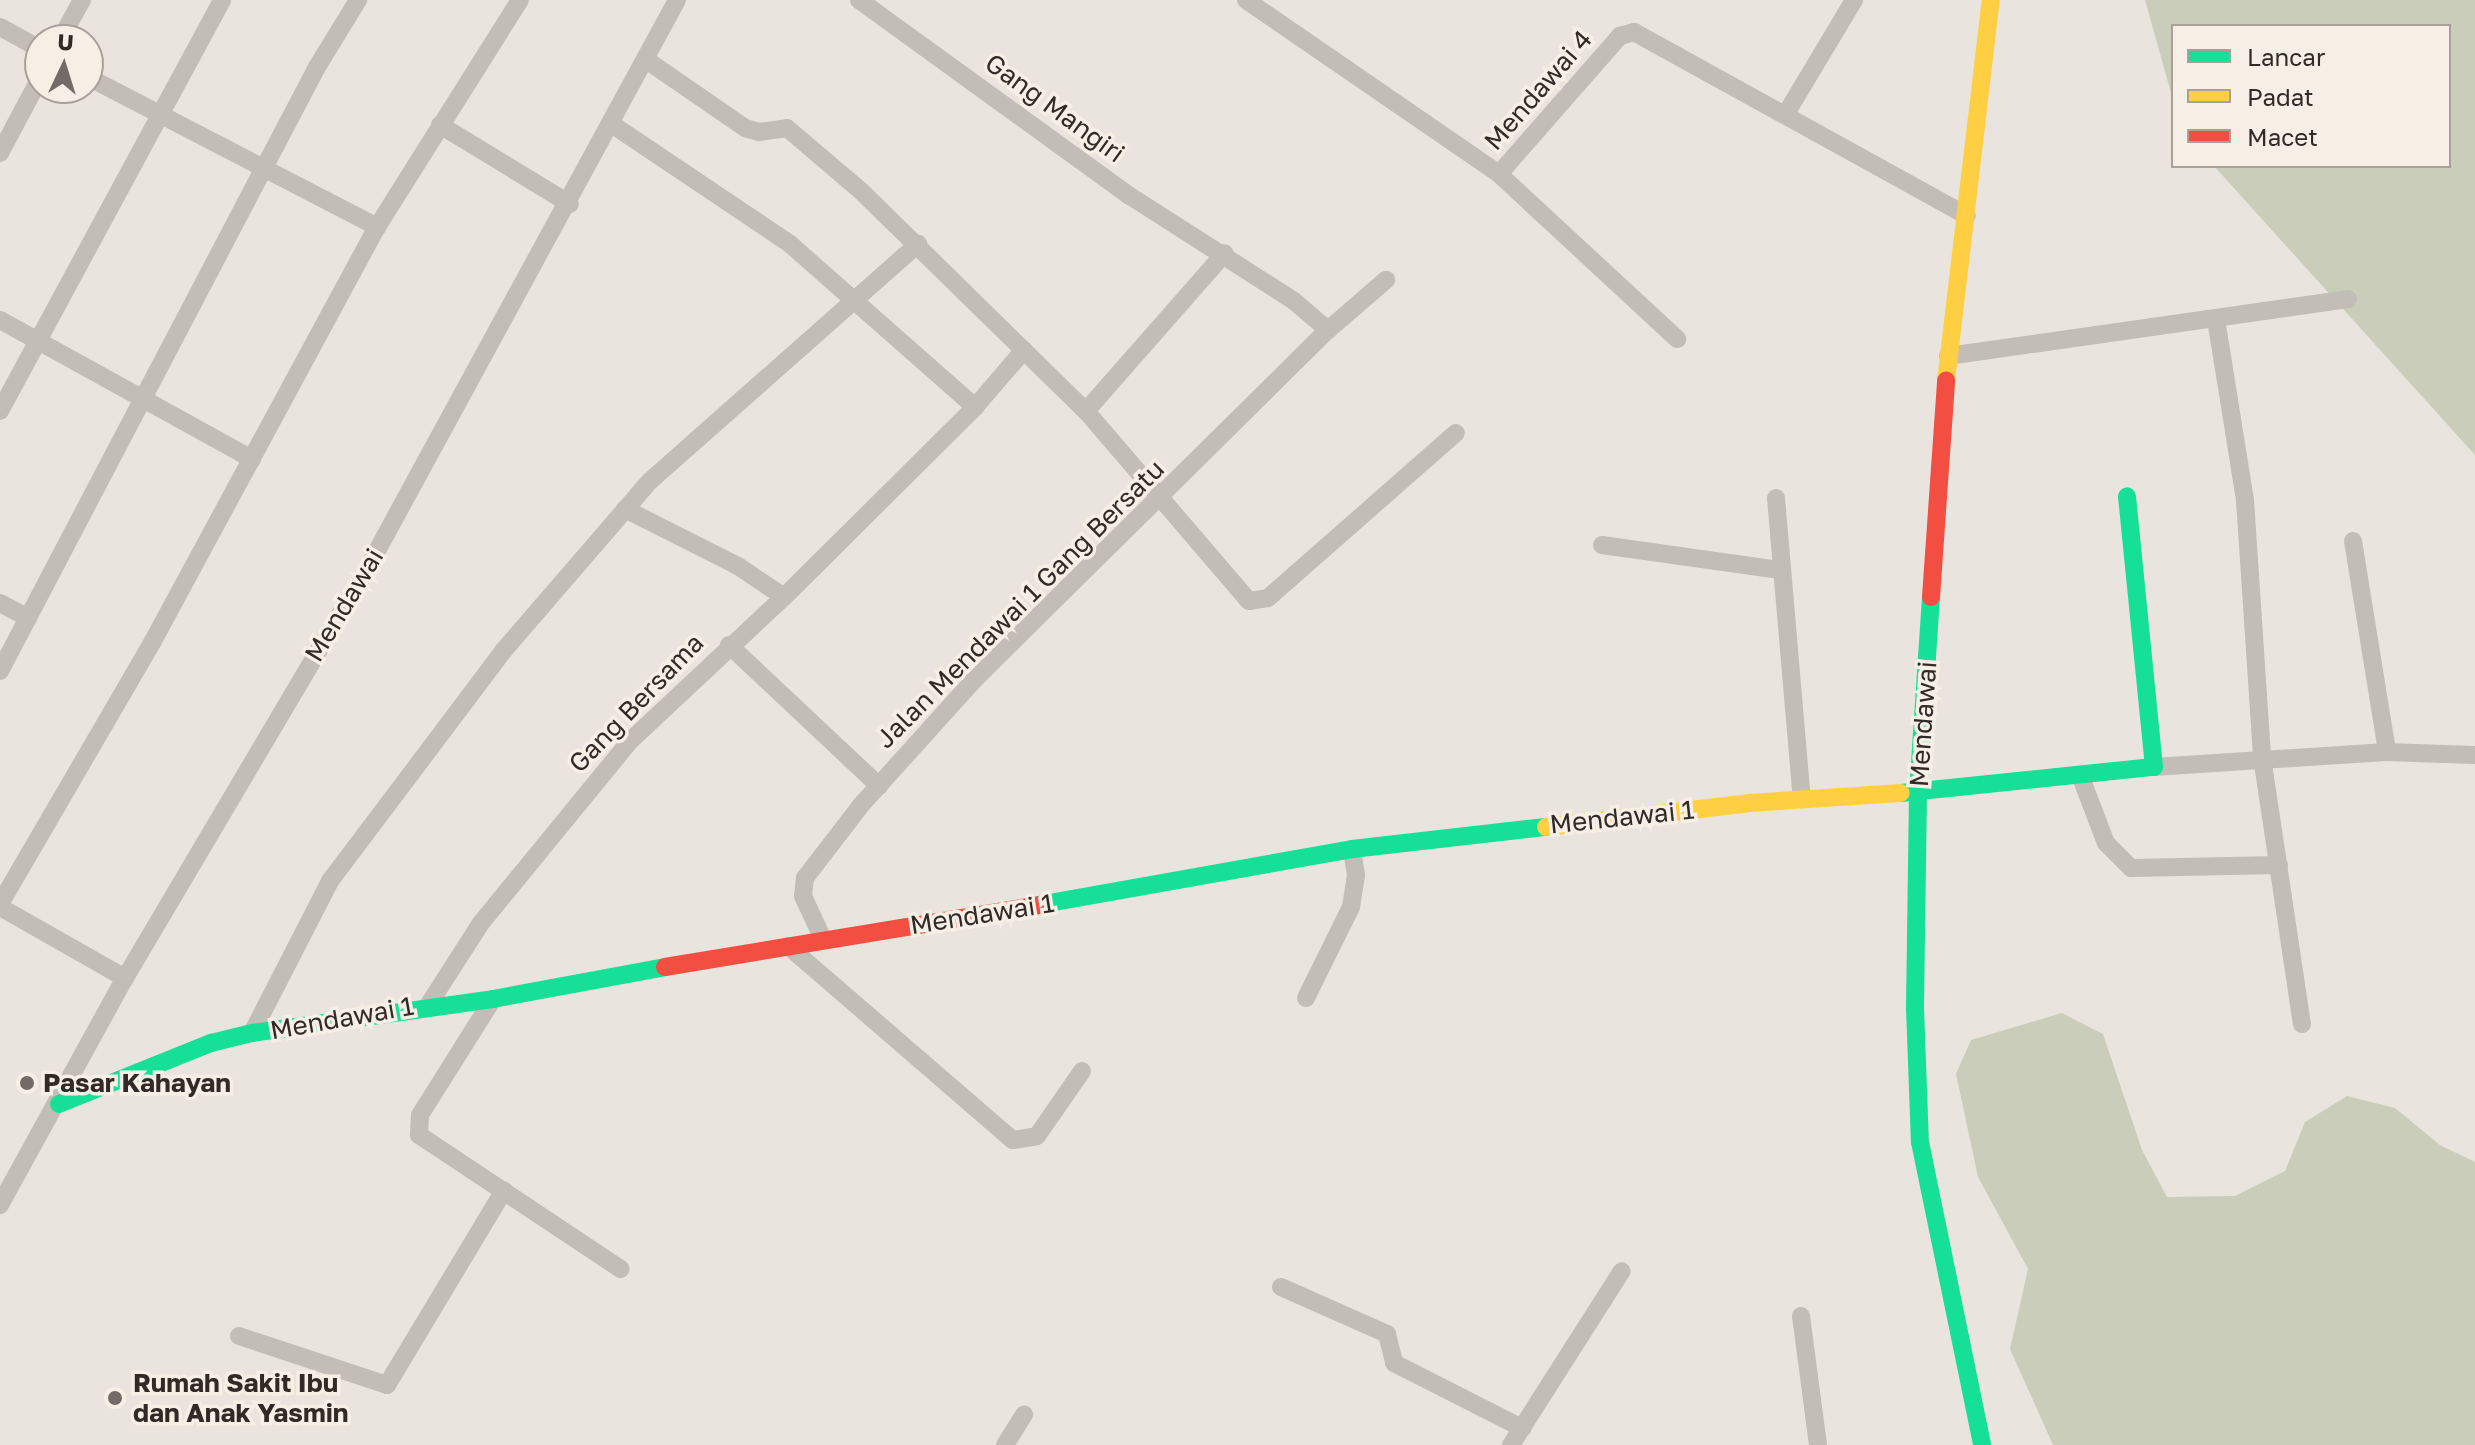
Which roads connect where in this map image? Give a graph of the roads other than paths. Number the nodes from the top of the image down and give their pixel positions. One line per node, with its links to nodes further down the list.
1 (82, 0): 10 (street)
2 (222, 0): 17 (street)
3 (358, 0): 21 (street)
4 (520, 0): 18 (street)
5 (677, 0): 13 (street, Mendawai)
6 (859, 0): 27 (street, Gang Mangiri)
7 (1246, 0): 22 (street, Mendawai 4)
8 (1854, 0): 16 (street)
9 (1991, 0): 24 (street, Mendawai)
10 (69, 24)
11 (0, 27): 12 (street)
12 (24, 40)
13 (645, 59): 19 (street, Mendawai); 26 (street)
14 (104, 86): 17 (street)
15 (26, 104): 20 (street)
16 (1787, 112): 22 (street, Mendawai 4); 24 (street, Mendawai 4)
17 (156, 116): 21 (street); 35 (street)
18 (440, 125): 23 (street); 25 (street)
19 (613, 125): 23 (street, Mendawai); 30 (street)
20 (0, 153)
21 (268, 168): 25 (street); 38 (street)
22 (1499, 174): 34 (street)
23 (570, 204): 69 (street, Mendawai)
24 (1967, 216): 37 (street, Mendawai)
25 (377, 227): 43 (street)
26 (918, 244): 30 (street); 36 (street)
27 (1225, 253): 33 (street, Gang Mangiri); 41 (street)
28 (1386, 280): 33 (street, Jalan Mendawai 1 Gang Bersatu)
29 (2348, 299): 31 (street)
30 (858, 301): 39 (street); 47 (street)
31 (2216, 319): 37 (street); 58 (street)
32 (0, 320): 35 (street)
33 (1328, 330): 44 (street, Jalan Mendawai 1 Gang Bersatu)
34 (1677, 339)
35 (39, 341): 38 (street); 40 (street)
36 (1024, 350): 39 (street, Gang Bersama); 41 (street)
37 (1948, 356): 62 (street, Mendawai)
38 (143, 399): 43 (street); 53 (street)
39 (975, 407): 51 (street, Gang Bersama)
40 (0, 411)
41 (1086, 411): 44 (street)
42 (1456, 433): 44 (street)
43 (252, 459): 66 (street)
44 (1163, 496): 61 (street, Jalan Mendawai 1 Gang Bersatu)
45 (2127, 496): 59 (street)
46 (1776, 498): 50 (street)
47 (625, 509): 51 (street); 74 (street)
48 (2353, 541): 56 (street)
49 (1602, 545): 50 (street)
50 (1780, 570): 63 (street)
51 (784, 597): 54 (street, Gang Bersama)
52 (0, 603): 53 (street)
53 (28, 618): 55 (street)
54 (729, 645): 61 (street); 72 (street, Gang Bersama)
55 (0, 671)
56 (2387, 752): 57 (street); 58 (street)
57 (2475, 755)
58 (2262, 757): 59 (street); 65 (street)
59 (2154, 767): 60 (street, Mendawai 1)
60 (2080, 775): 62 (street, Mendawai 1); 65 (street)
61 (879, 786): 67 (street, Jalan Mendawai 1 Gang Bersatu)
62 (1918, 792): 63 (street, Mendawai 1); 89 (street, Mendawai)
63 (1802, 799): 64 (street, Mendawai 1)
64 (1352, 849): 67 (street, Mendawai 1); 70 (street)
65 (2279, 865): 73 (street)
66 (0, 905): 69 (street)
67 (822, 937): 68 (street, Mendawai 1)
68 (788, 946): 71 (street, Mendawai 1); 75 (street)
69 (125, 978): 76 (street, Mendawai)
70 (1306, 998)
71 (493, 999): 72 (street, Mendawai 1); 77 (street)
72 (429, 1004): 74 (street, Mendawai 1)
73 (2302, 1024)
74 (252, 1033): 76 (street, Mendawai 1)
75 (1082, 1071)
76 (59, 1104): 78 (street, Mendawai)
77 (504, 1190): 79 (street); 83 (street)
78 (0, 1205)
79 (621, 1269)
80 (1622, 1271): 85 (street)
81 (1281, 1287): 85 (street)
82 (1801, 1316): 88 (street)
83 (239, 1336)
84 (1024, 1415): 86 (street)
85 (1522, 1428): 87 (street)
86 (1005, 1445)
87 (1511, 1445)
88 (1818, 1445)
89 (1982, 1445)

